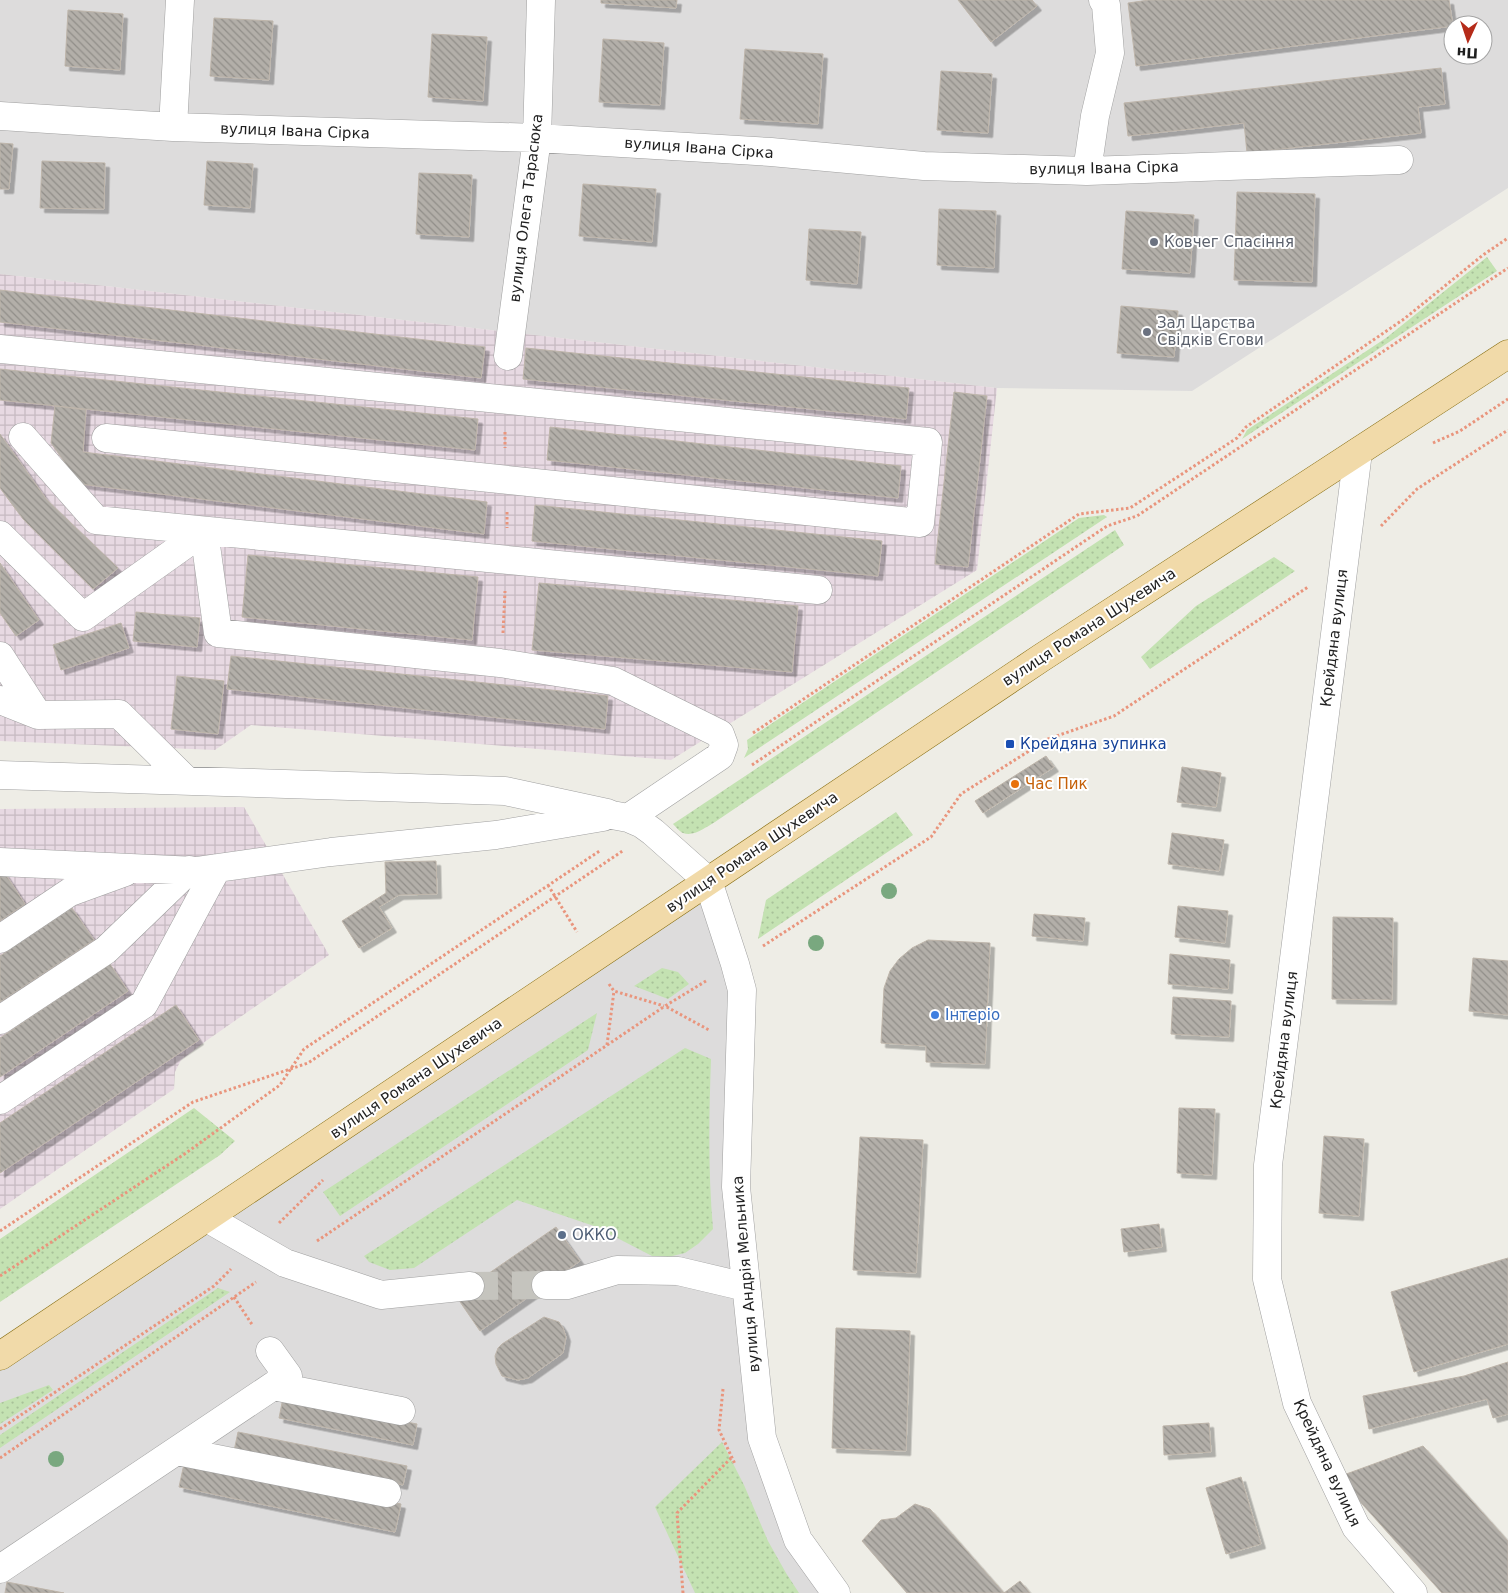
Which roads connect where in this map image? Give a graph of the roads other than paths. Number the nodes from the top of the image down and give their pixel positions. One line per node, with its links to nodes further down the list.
1 (180, 0): 5 (street)
2 (542, 0): 6 (street, вулиця Олега Тарасюка)
3 (1103, 0): 8 (street)
4 (0, 116): 5 (street, вулиця Івана Сірка)
5 (173, 127): 6 (street, вулиця Івана Сірка)
6 (537, 138): 8 (street, вулиця Івана Сірка); 11 (street, вулиця Олега Тарасюка)
7 (1399, 160): 8 (street, вулиця Івана Сірка)
8 (1087, 171)
9 (0, 349): 13 (street)
10 (1508, 354): 14 (main road, вулиця Романа Шухевича)
11 (508, 356)
12 (23, 437): 15 (street)
13 (106, 438)
14 (1358, 452): 29 (main road, вулиця Романа Шухевича); 45 (street, Крейдяна вулиця)
15 (204, 530): 16 (street); 17 (street); 24 (street)
16 (0, 535)
17 (818, 590)
18 (0, 656): 21 (street)
19 (0, 700): 21 (street)
20 (0, 713): 21 (street)
21 (38, 715): 23 (street)
22 (0, 774): 23 (street)
23 (188, 781): 24 (street)
24 (620, 817): 27 (street); 29 (street)
25 (0, 862): 26 (street)
26 (136, 868): 28 (street); 30 (street)
27 (217, 868): 28 (street); 32 (street)
28 (188, 870): 31 (street)
29 (708, 881): 33 (main road, вулиця Романа Шухевича); 36 (street, вулиця Андрія Мельника)
30 (0, 939)
31 (0, 1020)
32 (0, 1100)
33 (207, 1218): 35 (street); 38 (main road, вулиця Романа Шухевича)
34 (546, 1285): 36 (street)
35 (470, 1286)
36 (746, 1287): 44 (street, вулиця Андрія Мельника)
37 (270, 1351): 39 (street)
38 (0, 1356)
39 (273, 1386): 40 (street); 41 (street)
40 (401, 1411)
41 (177, 1451): 42 (street); 43 (street)
42 (387, 1493)
43 (0, 1570)
44 (836, 1593)
45 (1413, 1593)

